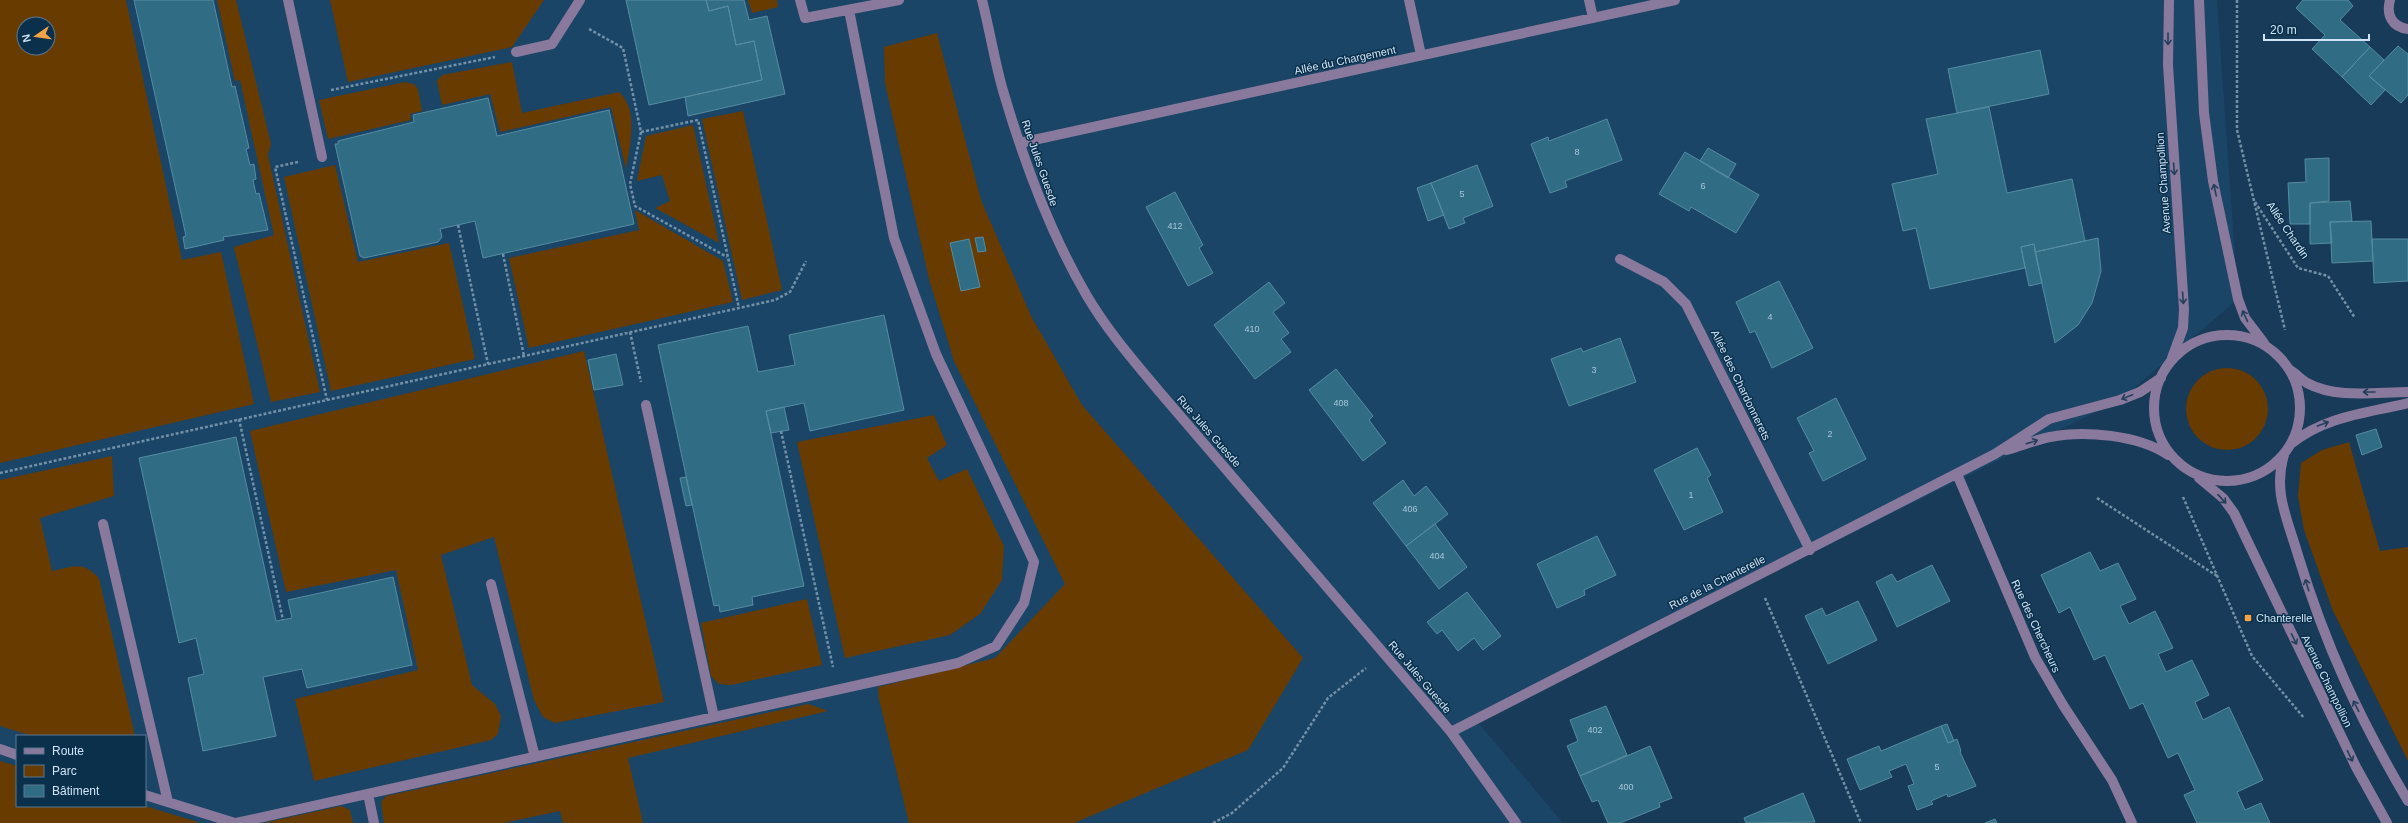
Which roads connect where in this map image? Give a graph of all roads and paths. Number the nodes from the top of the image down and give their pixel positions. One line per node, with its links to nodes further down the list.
1 (288, 0): 19 (street)
2 (580, 0): 14 (street)
3 (800, 0): 13 (street)
4 (899, 0): 13 (street)
5 (982, 0): 21 (street, Rue Jules Guesde)
6 (1409, 0): 18 (street)
7 (1589, 0): 15 (street)
8 (1675, 0): 15 (street, Allée du Chargement)
9 (2168, 0): 34 (street, Avenue Champollion, one-way to 34)
10 (2199, 0): 32 (street, one-way to 10)
11 (2237, 0): 23 (path)
12 (2390, 0): 16 (street)
13 (848, 10): 58 (street)
14 (568, 18): 17 (street); 20 (path)
15 (1593, 18): 18 (street, Allée du Chargement)
16 (2408, 29)
17 (516, 52): 19 (path)
18 (1421, 55): 21 (street, Allée du Chargement)
19 (309, 95): 22 (street)
20 (641, 132): 26 (path); 26 (path)
21 (1020, 143): 57 (street, Rue Jules Guesde)
22 (322, 157): 39 (path)
23 (2253, 200): 30 (path, Allée Chardin); 36 (path)
24 (458, 225): 35 (path)
25 (503, 254): 33 (path)
26 (728, 257): 29 (path)
27 (1620, 259): 52 (street, Allée des Chardonnerets)
28 (806, 261): 29 (path)
29 (739, 308): 31 (path)
30 (2355, 318)
31 (630, 332): 33 (path); 41 (path)
32 (2268, 348): 34 (street); 36 (street)
33 (524, 356): 35 (path)
34 (2171, 362): 37 (street)
35 (488, 364): 39 (path)
36 (2288, 368): 38 (street, one-way to 36); 44 (street)
37 (2161, 378): 45 (street, Rue de la Chanterelle, one-way to 45); 46 (street)
38 (2408, 392)
39 (327, 400): 42 (path)
40 (2408, 403): 44 (street, one-way to 40)
41 (646, 405): 59 (street)
42 (239, 419): 47 (path); 56 (path)
43 (781, 431): 58 (path)
44 (2288, 449): 48 (street); 68 (street, Avenue Champollion, one-way to 44)
45 (1995, 454): 46 (street, Rue de la Chanterelle, one-way to 46); 49 (street, Rue de la Chanterelle)
46 (2177, 461): 48 (street, Avenue Champollion); 54 (path)
47 (0, 473)
48 (2193, 473): 75 (street, Avenue Champollion, one-way to 75)
49 (1957, 474): 52 (street, Rue de la Chanterelle); 74 (street, Rue des Chercheurs)
50 (2097, 498): 54 (path)
51 (104, 524): 67 (street)
52 (1810, 550): 53 (street, Rue de la Chanterelle)
53 (1755, 576): 61 (street, Rue de la Chanterelle); 73 (path)
54 (2217, 576): 60 (path)
55 (491, 584): 64 (street)
56 (283, 620)
57 (1384, 653): 61 (street, Rue Jules Guesde); 71 (path)
58 (838, 689): 59 (street)
59 (714, 717): 64 (street)
60 (2308, 723)
61 (1451, 732): 72 (street, Rue Jules Guesde)
62 (0, 749): 63 (street)
63 (16, 755)
64 (535, 756): 65 (street)
65 (368, 794): 69 (street); 70 (street)
66 (146, 795): 67 (street)
67 (168, 802): 69 (street)
68 (2408, 802)
69 (236, 823)
70 (374, 823)
71 (1213, 823)
72 (1516, 823)
73 (1861, 823)
74 (2132, 823)
75 (2387, 823)

